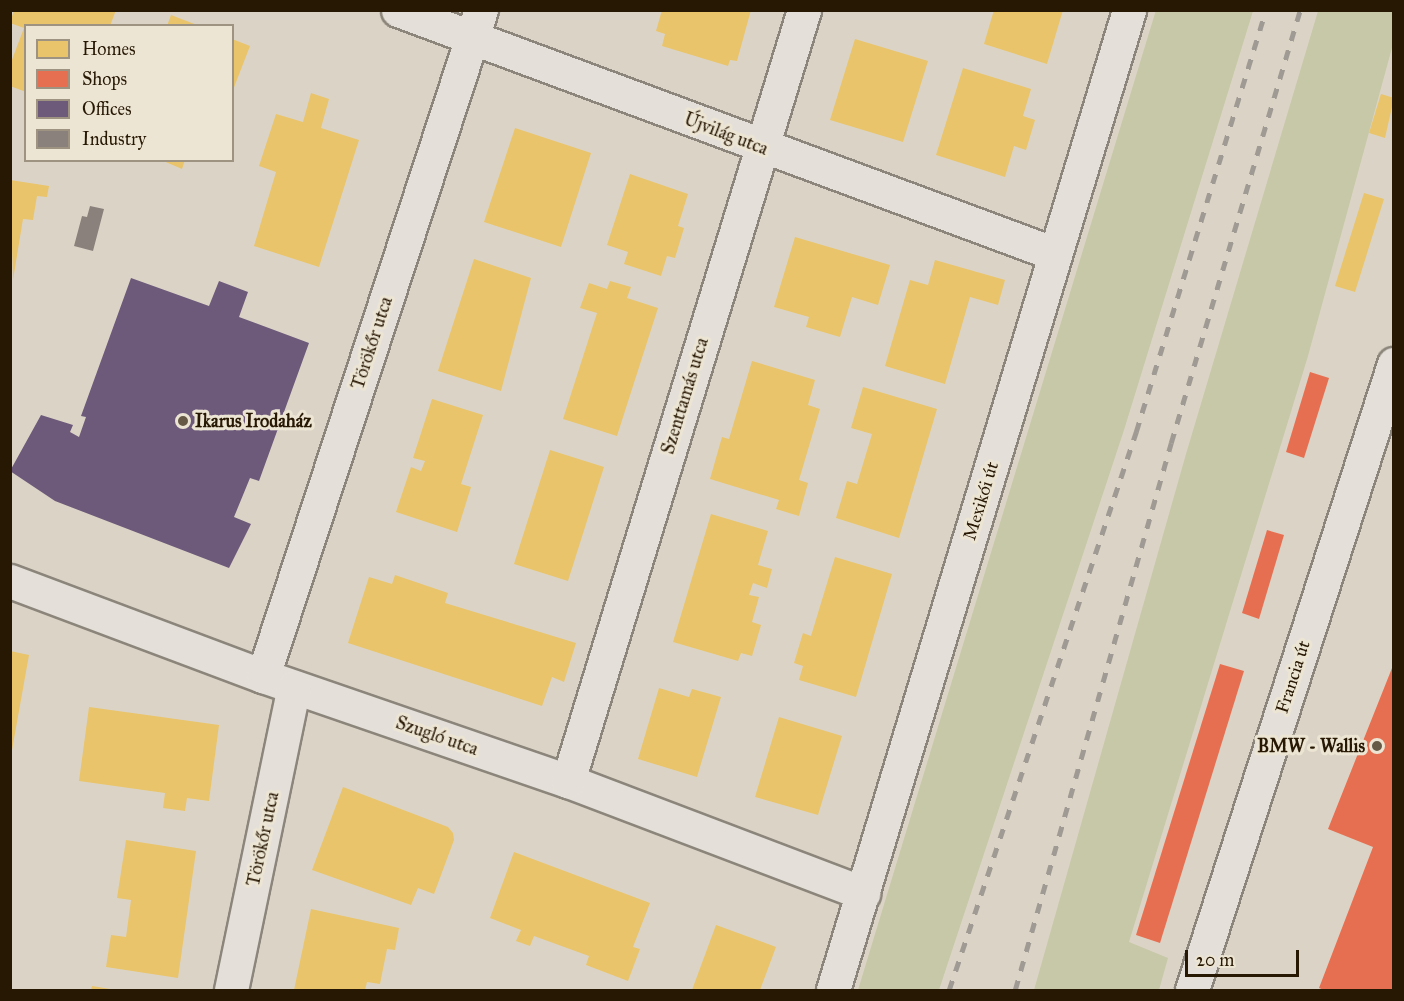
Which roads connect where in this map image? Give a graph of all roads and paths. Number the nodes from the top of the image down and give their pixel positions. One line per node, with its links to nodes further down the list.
1 (398, 10): 4 (street, Újvilág utca)
2 (804, 10): 5 (street, Szenttamás utca)
3 (1129, 10): 6 (street, Mexikói út)
4 (477, 24): 5 (street, Újvilág utca); 9 (street, Törökőr utca)
5 (761, 148): 6 (street, Újvilág utca); 11 (street, Szenttamás utca)
6 (1055, 254): 12 (street, Mexikói út)
7 (1394, 364): 15 (street, Francia út)
8 (10, 580): 9 (street, Szugló utca)
9 (263, 676): 10 (street, Szugló utca)
10 (294, 687): 11 (street, Szugló utca); 13 (street, Törökőr utca)
11 (568, 781): 12 (street, Szugló utca)
12 (863, 892): 14 (street, Mexikói út)
13 (231, 990)
14 (832, 990)
15 (1192, 990)

